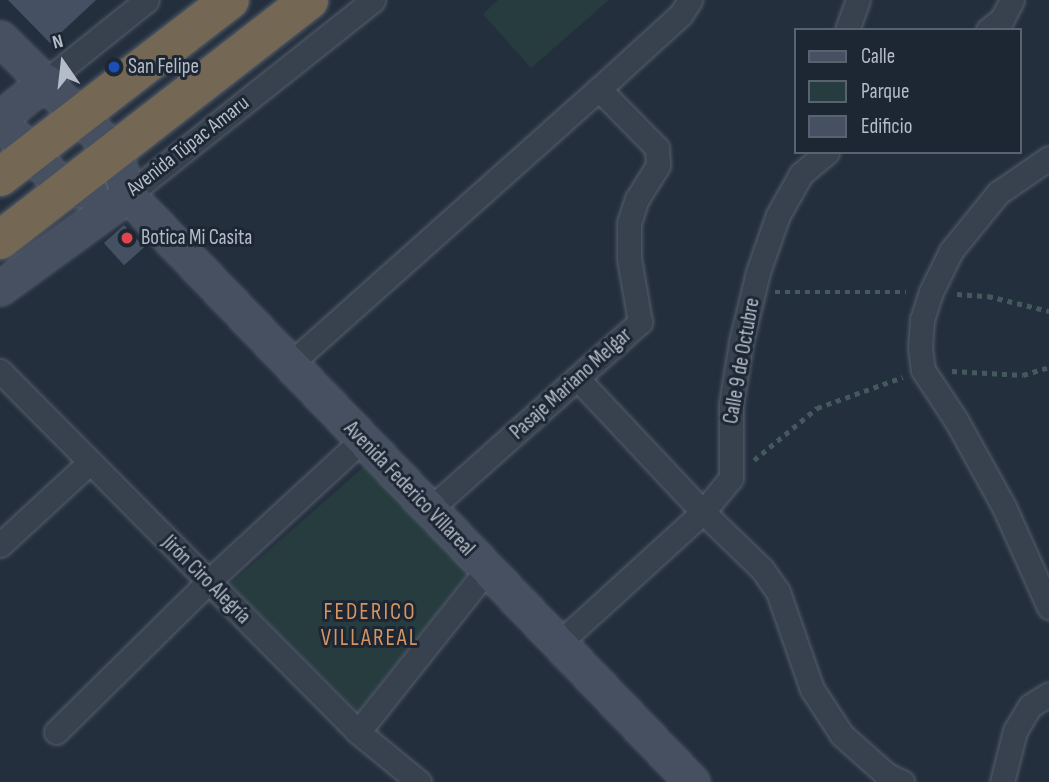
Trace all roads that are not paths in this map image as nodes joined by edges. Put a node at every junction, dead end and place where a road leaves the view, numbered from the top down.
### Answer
1 (147, 0) edge
2 (230, 0) edge
3 (309, 0) edge
4 (373, 0) edge
5 (691, 0) edge
6 (858, 0) edge
7 (1012, 0) edge
8 (849, 28) edge
9 (991, 28) edge
10 (0, 38) edge
11 (46, 81) junction
12 (599, 89) junction
13 (80, 116) junction
14 (0, 119) edge
15 (114, 151) junction
16 (31, 153) junction
17 (823, 154) edge
18 (1049, 158) edge
19 (803, 163) edge
20 (0, 177) edge
21 (65, 189) junction
22 (128, 195) junction
23 (0, 240) edge
24 (0, 288) edge
25 (289, 365) junction
26 (0, 371) edge
27 (577, 378) junction
28 (362, 440) junction
29 (89, 463) junction
30 (429, 510) junction
31 (703, 512) junction
32 (0, 545) edge
33 (488, 570) junction
34 (208, 582) junction
35 (1049, 607) edge
36 (558, 644) junction
37 (1049, 694) edge
38 (56, 732) dead end
39 (358, 732) junction
40 (419, 782) edge
41 (691, 782) edge
42 (902, 782) edge
43 (1002, 782) edge

1 - 11 street
2 - 13 highway
3 - 15 highway, Avenida Túpac Amaru
4 - 22 street, Avenida Túpac Amaru
5 - 12 street
6 - 8 street
7 - 9 street
10 - 11 street
11 - 13 street
11 - 14 street
12 - 25 street
12 - 27 street, Pasaje Mariano Melgar
13 - 15 street
13 - 16 highway
14 - 16 street
15 - 21 highway, Avenida Túpac Amaru
15 - 22 street, Avenida Federico Villareal
16 - 20 highway
16 - 21 street
17 - 19 street, Calle 9 de Octubre
18 - 35 street
19 - 31 street, Calle 9 de Octubre
21 - 22 street
21 - 23 highway, Avenida Túpac Amaru
22 - 24 street, Avenida Túpac Amaru
22 - 25 street, Avenida Federico Villareal
25 - 28 street, Avenida Federico Villareal
26 - 29 street, Jirón Ciro Alegría
27 - 30 street, Pasaje Mariano Melgar
27 - 31 street
28 - 30 street, Avenida Federico Villareal
28 - 34 street
29 - 32 street
29 - 34 street, Jirón Ciro Alegría
30 - 33 street, Avenida Federico Villareal
31 - 36 street
31 - 42 street
33 - 36 street, Avenida Federico Villareal
33 - 39 street
34 - 38 street
34 - 39 street, Jirón Ciro Alegría
36 - 41 street, Avenida Federico Villareal
37 - 43 street
39 - 40 street, Jirón Ciro Alegría

